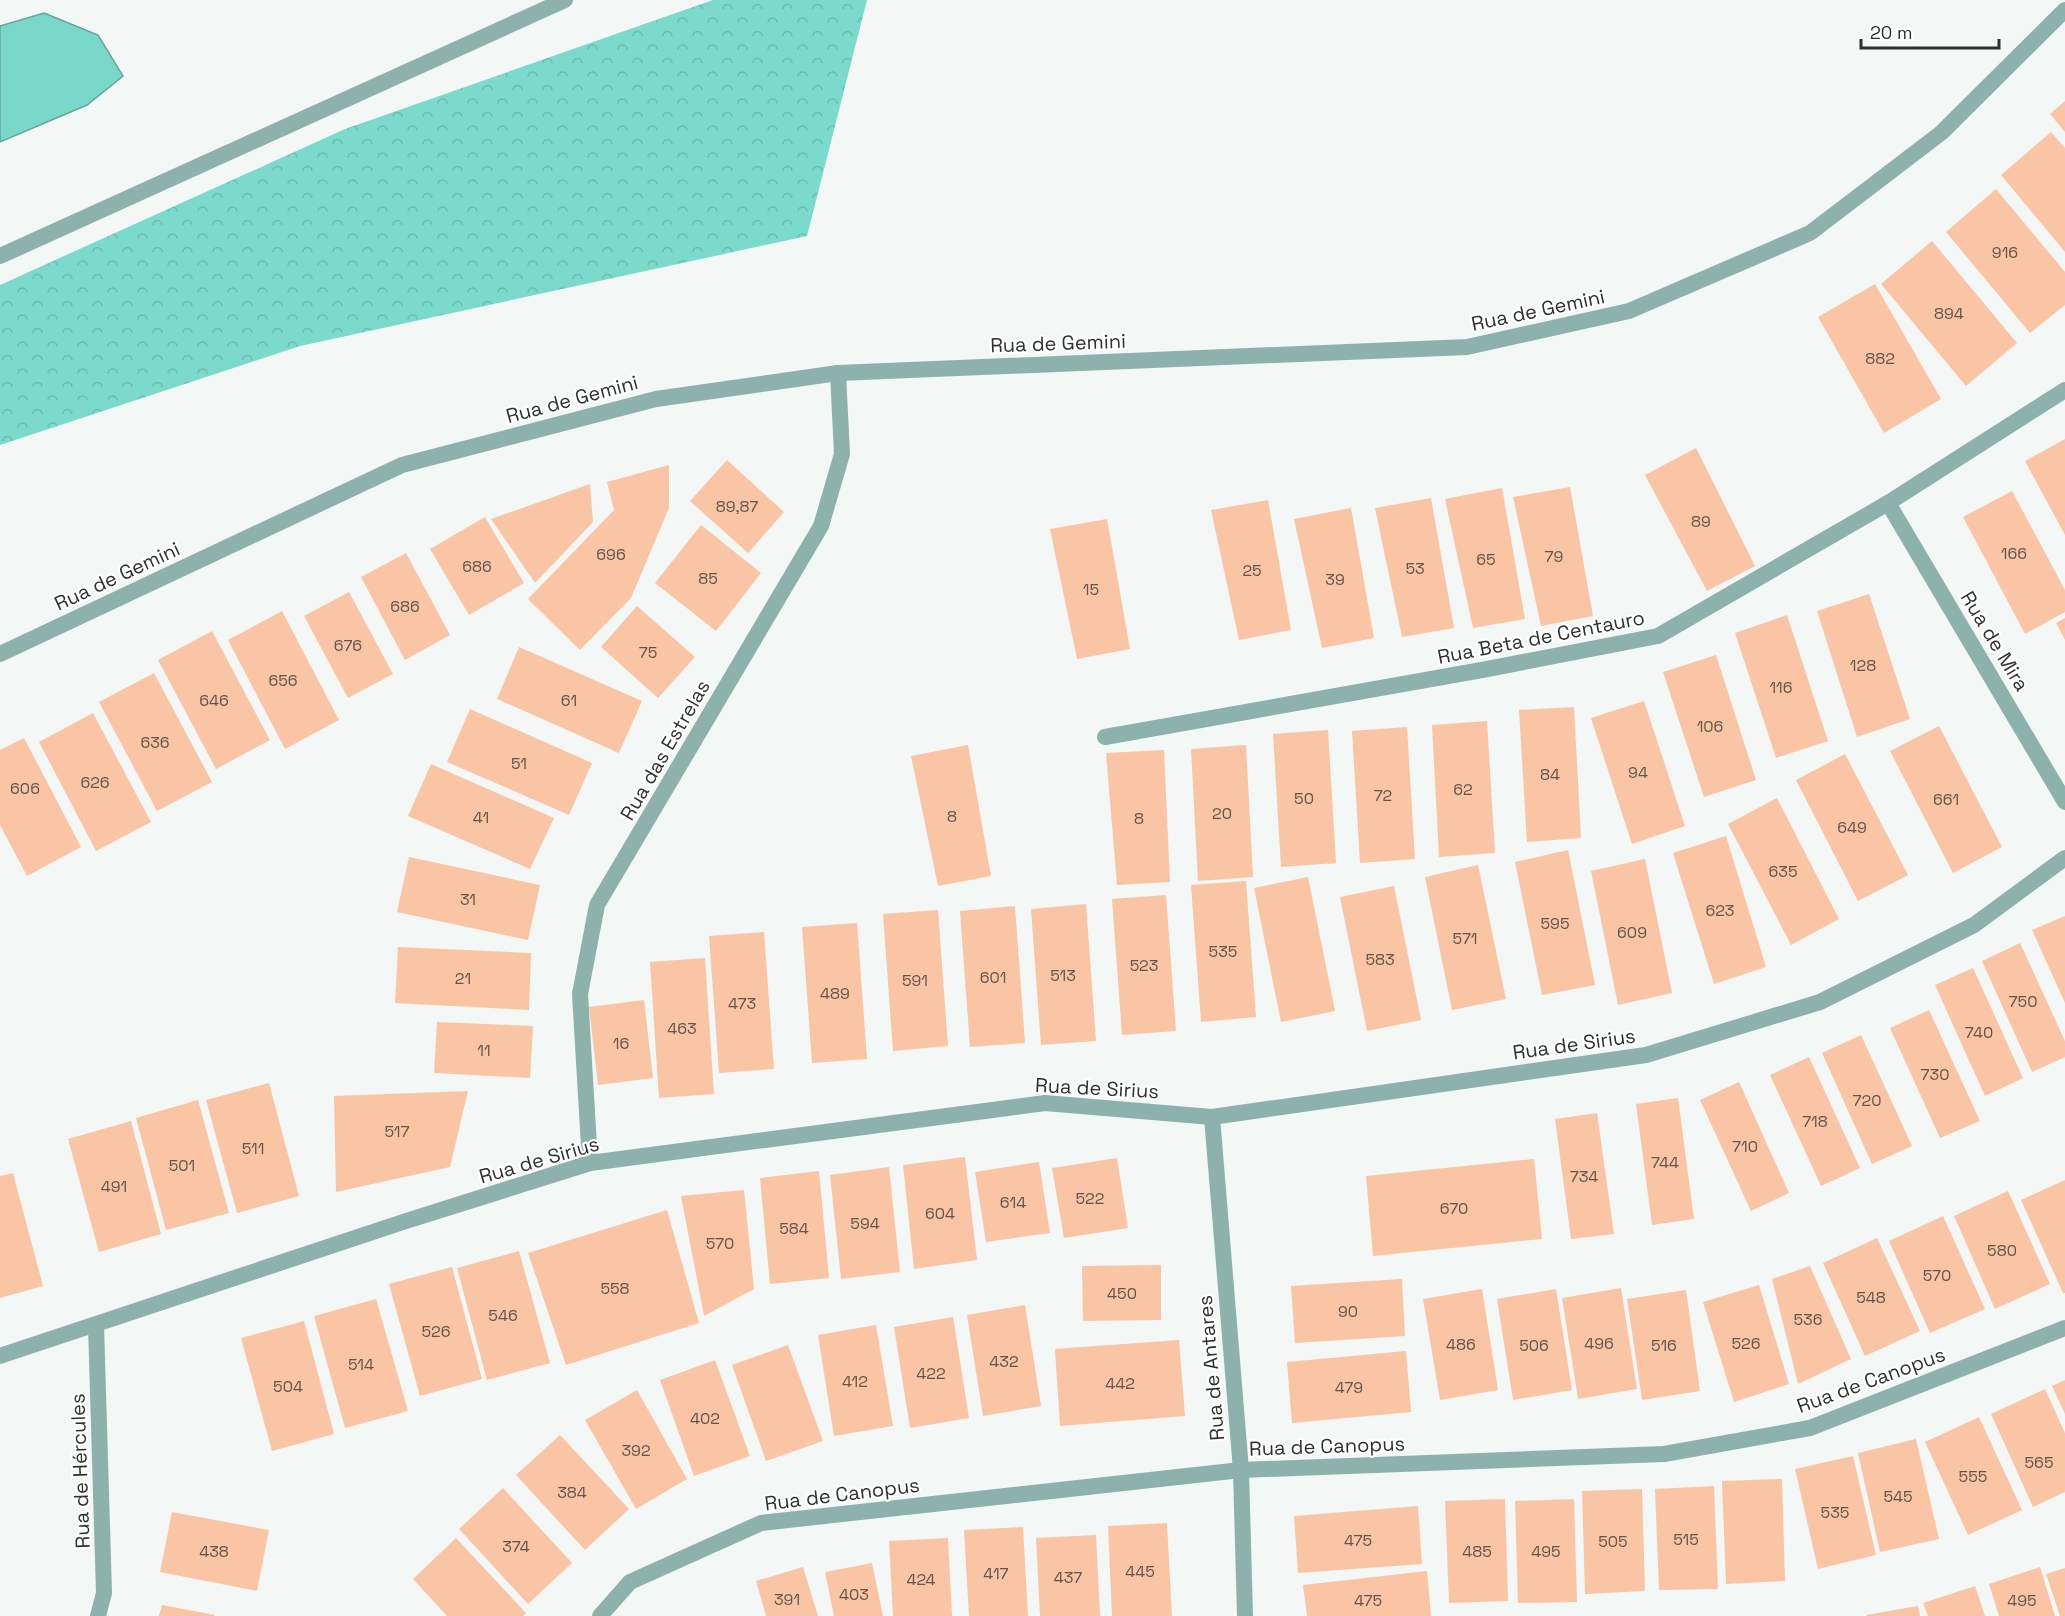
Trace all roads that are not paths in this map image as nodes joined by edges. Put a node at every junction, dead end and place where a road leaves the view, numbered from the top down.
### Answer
1 (565, 0) edge
2 (2065, 10) edge
3 (0, 256) edge
4 (838, 373) junction
5 (2065, 390) edge
6 (1888, 502) junction
7 (0, 654) edge
8 (1105, 737) dead end
9 (2065, 802) edge
10 (2065, 858) edge
11 (1212, 1117) junction
12 (590, 1163) junction
13 (96, 1325) junction
14 (2065, 1328) edge
15 (0, 1356) edge
16 (1241, 1470) junction
17 (98, 1616) edge
18 (600, 1616) edge
19 (1245, 1616) edge

1 - 3 street
2 - 4 street, Rua de Gemini
4 - 7 street, Rua de Gemini
4 - 12 street, Rua das Estrelas
5 - 6 street, Rua Beta de Centauro
6 - 8 street, Rua Beta de Centauro
6 - 9 street, Rua de Mira
10 - 11 street, Rua de Sirius
11 - 12 street, Rua de Sirius
11 - 16 street, Rua de Antares
12 - 13 street, Rua de Sirius
13 - 15 street, Rua de Sirius
13 - 17 street, Rua de Hércules
14 - 16 street, Rua de Canopus
16 - 18 street, Rua de Canopus
16 - 19 street, Rua de Antares

